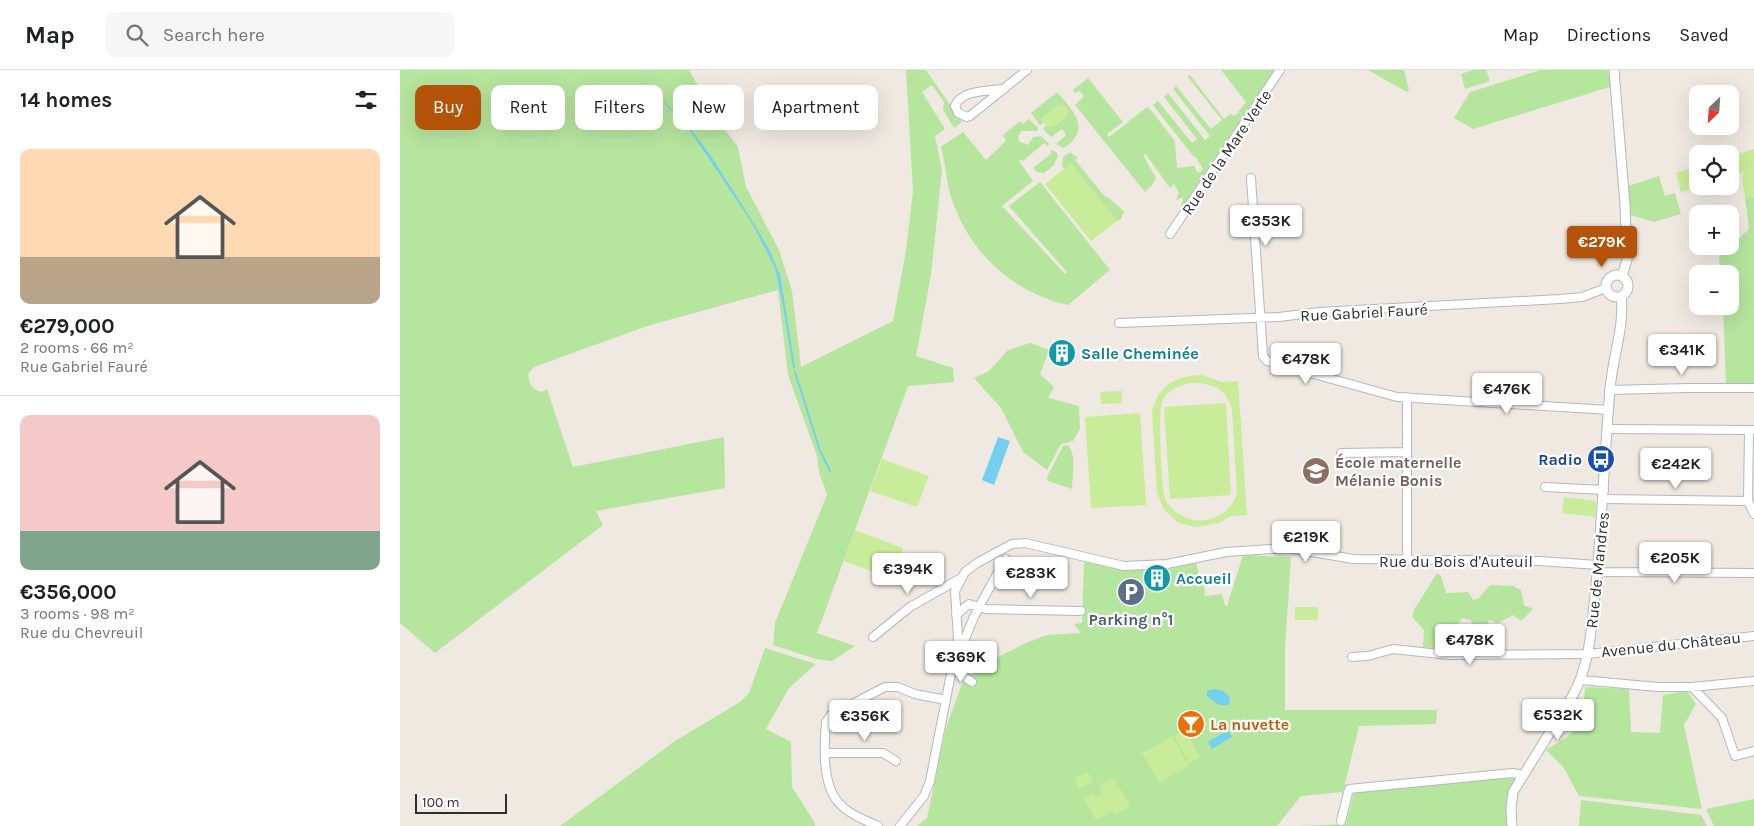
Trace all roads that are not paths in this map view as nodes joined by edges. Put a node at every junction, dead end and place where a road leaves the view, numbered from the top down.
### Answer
1 (1026, 70) edge
2 (1280, 70) edge
3 (1614, 70) edge
4 (1001, 89) junction
5 (1251, 178) dead end
6 (1170, 234) dead end
7 (1622, 276) junction
8 (1606, 288) junction
9 (1621, 296) junction
10 (1260, 318) junction
11 (1120, 323) dead end
12 (1754, 388) edge
13 (1610, 390) junction
14 (1407, 397) junction
15 (1609, 410) junction
16 (1608, 429) junction
17 (1752, 430) edge
18 (1407, 452) junction
19 (1341, 453) dead end
20 (1546, 486) dead end
21 (1604, 495) junction
22 (1748, 501) junction
23 (1754, 514) edge
24 (1006, 558) dead end
25 (1407, 561) junction
26 (1597, 569) junction
27 (1754, 573) edge
28 (961, 578) junction
29 (955, 591) junction
30 (969, 604) junction
31 (978, 608) junction
32 (1081, 611) dead end
33 (956, 615) junction
34 (1754, 636) edge
35 (873, 637) dead end
36 (1588, 654) junction
37 (1352, 657) dead end
38 (1581, 680) junction
39 (1754, 681) edge
40 (972, 682) dead end
41 (1692, 687) junction
42 (946, 700) junction
43 (1754, 751) edge
44 (826, 753) junction
45 (896, 761) dead end
46 (1522, 775) junction
47 (1341, 821) dead end
48 (867, 824) edge
49 (878, 826) edge
50 (900, 826) edge
51 (1512, 826) edge

1 - 4 street
2 - 6 street, Rue de la Mare Verte
3 - 7 street
4 - 4 street
5 - 10 street
7 - 8 street
7 - 9 street
8 - 9 street
8 - 10 street, Rue Gabriel Fauré
9 - 13 street, Rue de Mandres
10 - 11 street, Rue Gabriel Fauré
10 - 14 street
12 - 13 street
13 - 15 street, Rue de Mandres
14 - 15 street
14 - 18 street
15 - 16 street, Rue de Mandres
16 - 17 street
16 - 21 street, Rue de Mandres
17 - 22 street
18 - 19 street
18 - 25 street
20 - 21 street
21 - 22 street
21 - 26 street, Rue de Mandres
22 - 23 street
24 - 31 street
25 - 26 street, Rue du Bois d'Auteuil
25 - 28 street, Rue du Bois d'Auteuil
26 - 27 street, Rue du Bois d'Auteuil
26 - 36 street, Rue de Mandres
28 - 29 street
28 - 35 street
29 - 30 street
29 - 33 street
30 - 31 street
30 - 33 street
31 - 32 street
31 - 40 street
33 - 42 street
34 - 36 street, Avenue du Château
36 - 37 street, Avenue du Château
36 - 38 street, Rue de Mandres
38 - 41 street
38 - 46 street, Rue de Mandres
39 - 41 street
41 - 43 street
42 - 44 street
42 - 50 street
44 - 45 street
44 - 48 street
46 - 47 street
46 - 51 street, Rue de Mandres
48 - 49 street

